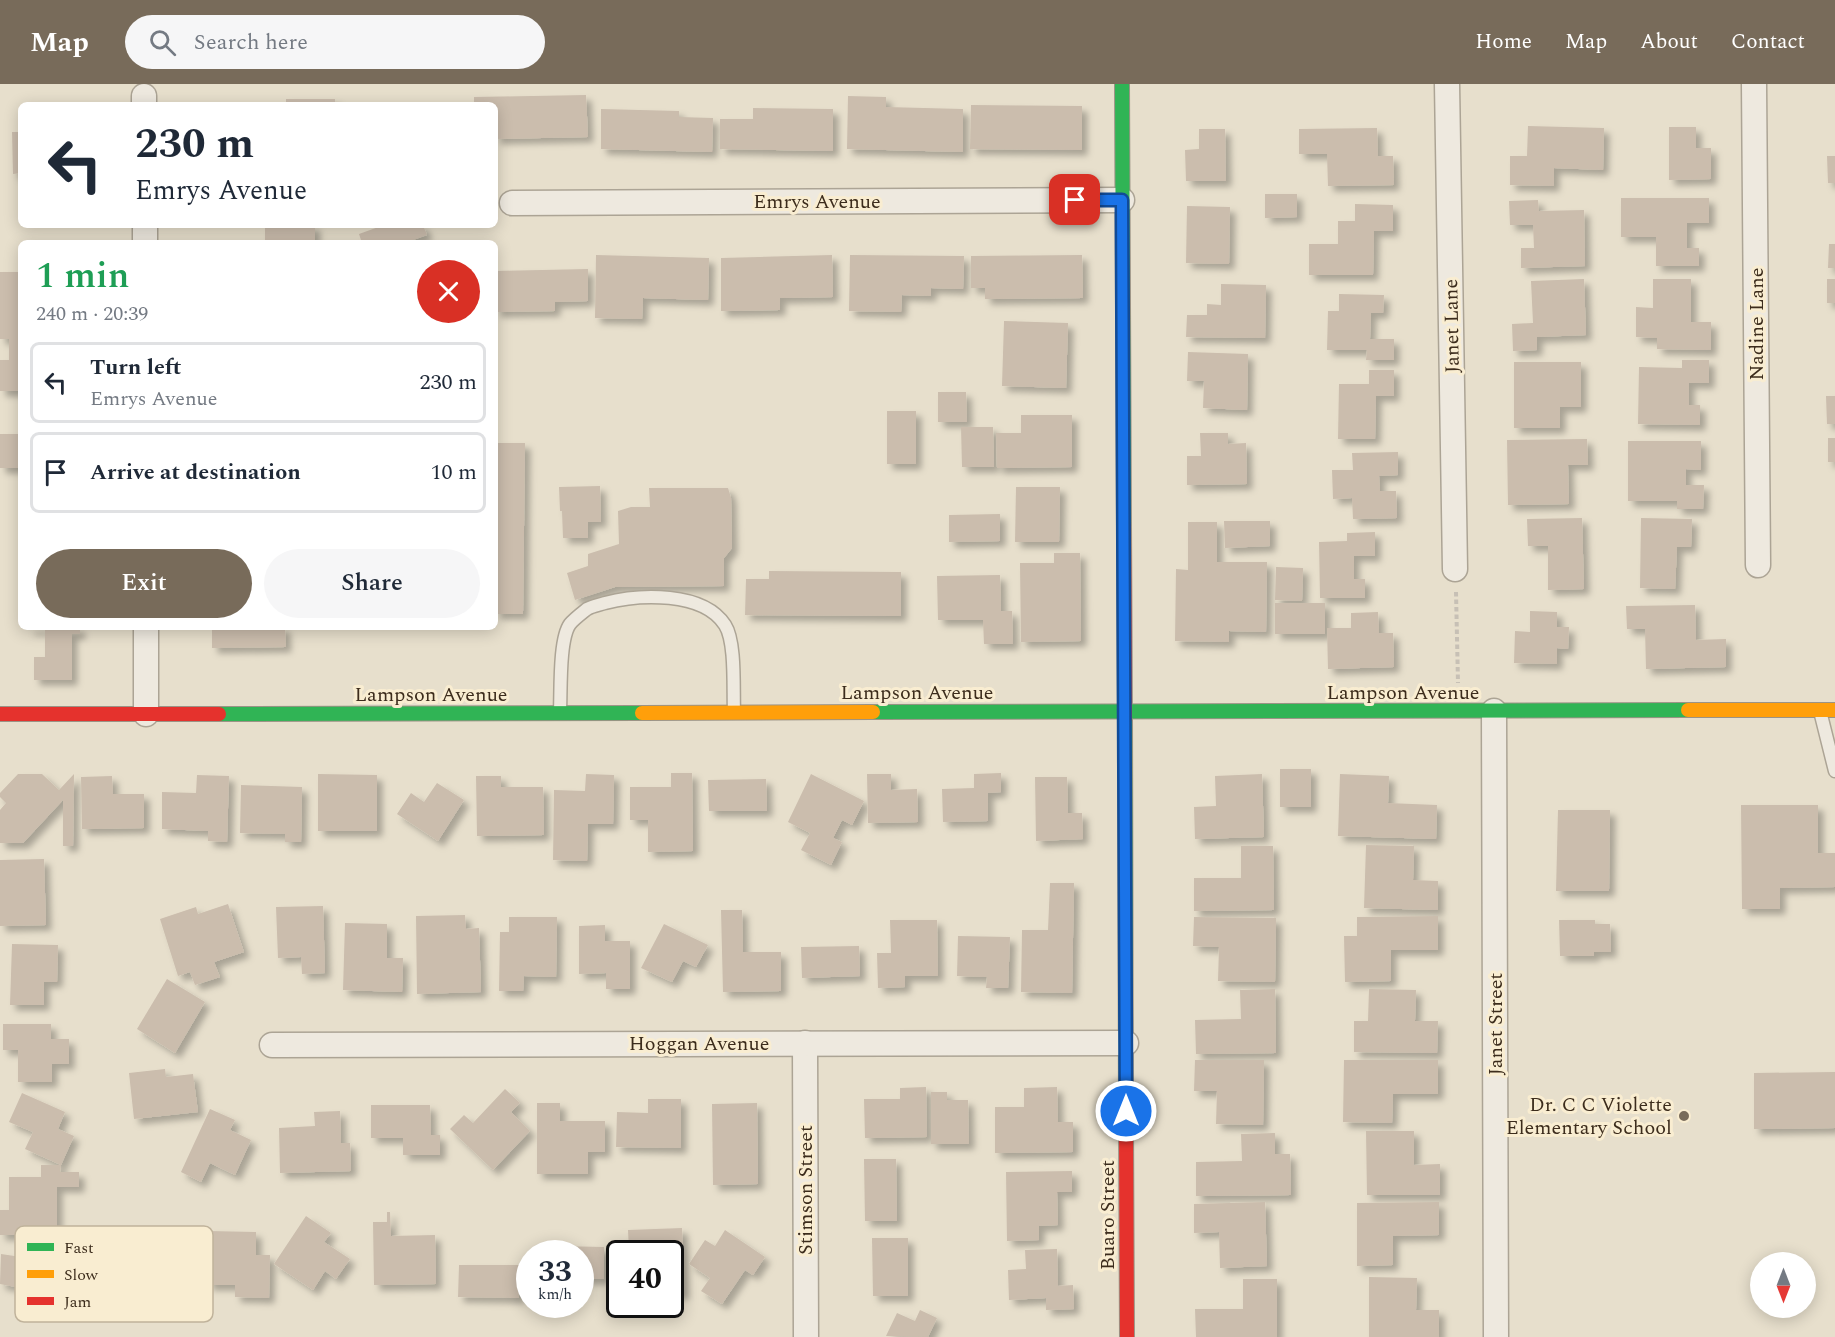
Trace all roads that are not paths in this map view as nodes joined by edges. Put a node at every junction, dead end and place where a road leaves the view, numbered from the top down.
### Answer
1 (1122, 84) edge
2 (1447, 84) edge
3 (1754, 84) edge
4 (1122, 200) junction
5 (512, 202) dead end
6 (1758, 565) dead end
7 (1455, 569) road end
8 (146, 630) edge
9 (1124, 710) junction
10 (1820, 710) junction
11 (1835, 710) edge
12 (1494, 711) junction
13 (734, 712) junction
14 (560, 713) junction
15 (0, 714) edge
16 (147, 714) junction
17 (1835, 771) edge
18 (805, 1043) junction
19 (1126, 1043) junction
20 (272, 1045) dead end
21 (806, 1337) edge
22 (1127, 1337) edge
23 (1496, 1337) edge

1 - 4 street, Buaro Street
2 - 7 street, Janet Lane
3 - 6 street, Nadine Lane
4 - 5 street, Emrys Avenue
4 - 9 street, Buaro Street
8 - 16 street
9 - 12 street, Lampson Avenue
9 - 13 street, Lampson Avenue
9 - 19 street, Buaro Street
10 - 11 street, Lampson Avenue
10 - 12 street, Lampson Avenue
10 - 17 lane
12 - 23 street, Janet Street
13 - 14 street, Lampson Avenue
13 - 14 lane
14 - 16 street, Lampson Avenue
15 - 16 street, Lampson Avenue
18 - 19 street, Hoggan Avenue
18 - 20 street, Hoggan Avenue
18 - 21 street, Stimson Street
19 - 22 street, Buaro Street

